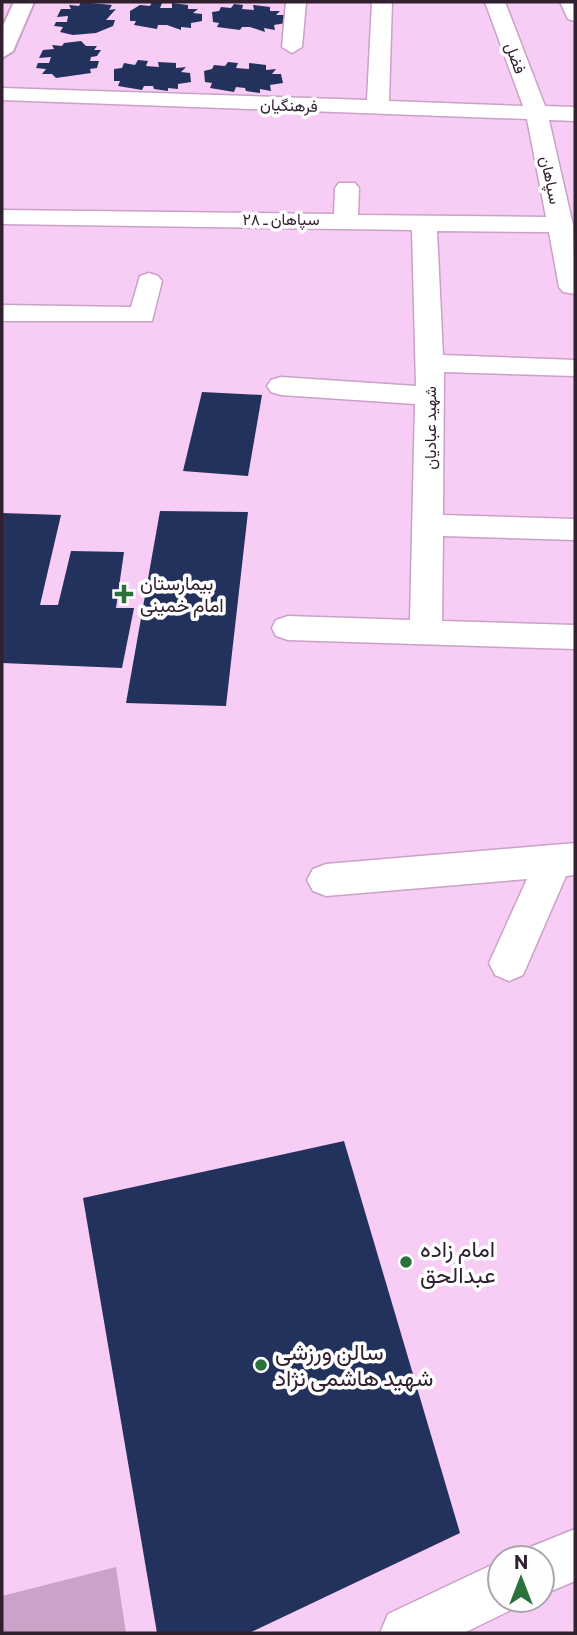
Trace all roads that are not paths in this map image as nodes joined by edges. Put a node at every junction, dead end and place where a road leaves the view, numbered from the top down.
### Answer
1 (24, 2) edge
2 (296, 2) edge
3 (382, 2) edge
4 (495, 2) edge
5 (570, 2) edge
6 (575, 15) edge
7 (8, 23) edge
8 (292, 47) dead end
9 (2, 51) edge
10 (2, 94) edge
11 (378, 107) junction
12 (537, 114) junction
13 (575, 114) edge
14 (347, 188) dead end
15 (2, 217) edge
16 (346, 220) junction
17 (424, 224) junction
18 (561, 225) junction
19 (149, 281) dead end
20 (572, 287) dead end
21 (2, 313) edge
22 (430, 363) junction
23 (575, 368) edge
24 (281, 386) dead end
25 (430, 396) junction
26 (429, 526) junction
27 (575, 530) edge
28 (288, 628) dead end
29 (426, 632) junction
30 (575, 637) edge
31 (564, 859) edge
32 (326, 880) dead end
33 (509, 963) dead end
34 (575, 1555) edge
35 (556, 1563) edge
36 (486, 1595) edge
37 (428, 1627) edge

1 - 7 main road
2 - 8 street
3 - 11 street
4 - 12 street, فضل
5 - 6 street
7 - 9 main road
10 - 11 street, فرهنگیان
11 - 12 street, فرهنگیان
12 - 13 street, فرهنگیان
12 - 18 street, سپاهان
14 - 16 street
15 - 16 street, سپاهان ـ ۲۸
16 - 17 street, سپاهان ـ ۲۸
17 - 18 street, سپاهان ـ ۲۸
17 - 22 street, شهید عبادیان
18 - 20 street, سپاهان
19 - 21 street
22 - 23 street
22 - 25 street, شهید عبادیان
24 - 25 street
25 - 26 street, شهید عبادیان
26 - 27 street
26 - 29 street, شهید عبادیان
28 - 29 street
29 - 30 street
31 - 32 street
31 - 33 street
34 - 35 street
36 - 37 street

